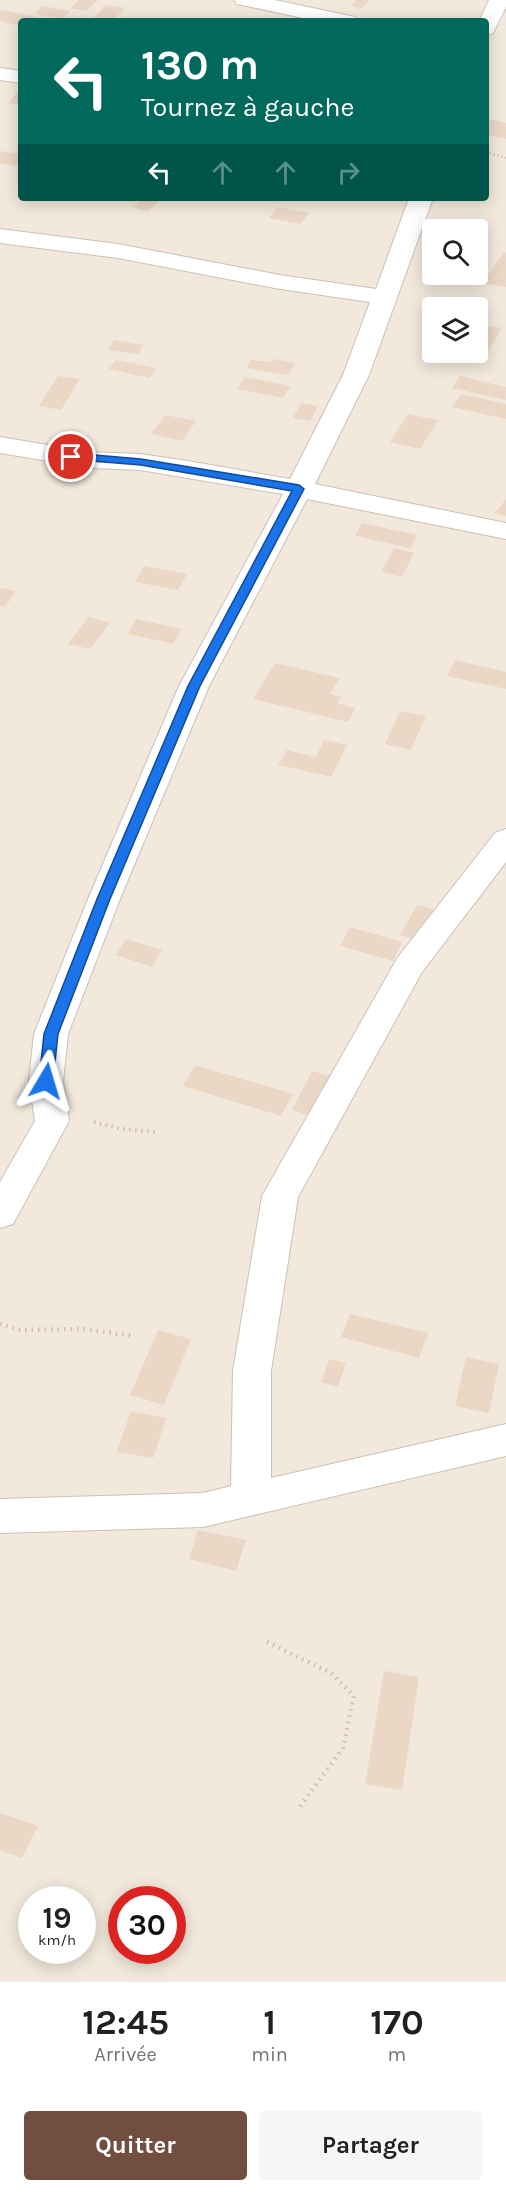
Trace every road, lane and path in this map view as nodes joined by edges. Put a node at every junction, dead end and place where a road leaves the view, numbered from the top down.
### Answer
1 (244, 0) edge
2 (499, 0) edge
3 (333, 18) edge
4 (489, 23) edge
5 (0, 74) edge
6 (18, 77) edge
7 (489, 153) edge
8 (506, 158) edge
9 (420, 201) edge
10 (0, 236) edge
11 (384, 297) junction
12 (0, 445) edge
13 (299, 489) junction
14 (506, 531) edge
15 (506, 840) edge
16 (52, 1120) junction
17 (156, 1132) dead end
18 (0, 1214) edge
19 (0, 1324) edge
20 (134, 1336) dead end
21 (506, 1440) edge
22 (251, 1499) junction
23 (0, 1516) edge
24 (267, 1642) dead end
25 (299, 1808) dead end

1 - 3 street
2 - 4 street
5 - 6 street
7 - 8 path
9 - 11 street
10 - 11 street
11 - 13 street
12 - 13 street
13 - 14 street
13 - 16 street
15 - 22 street
16 - 17 path
16 - 18 street
19 - 20 path
21 - 22 street
22 - 23 street
24 - 25 path

